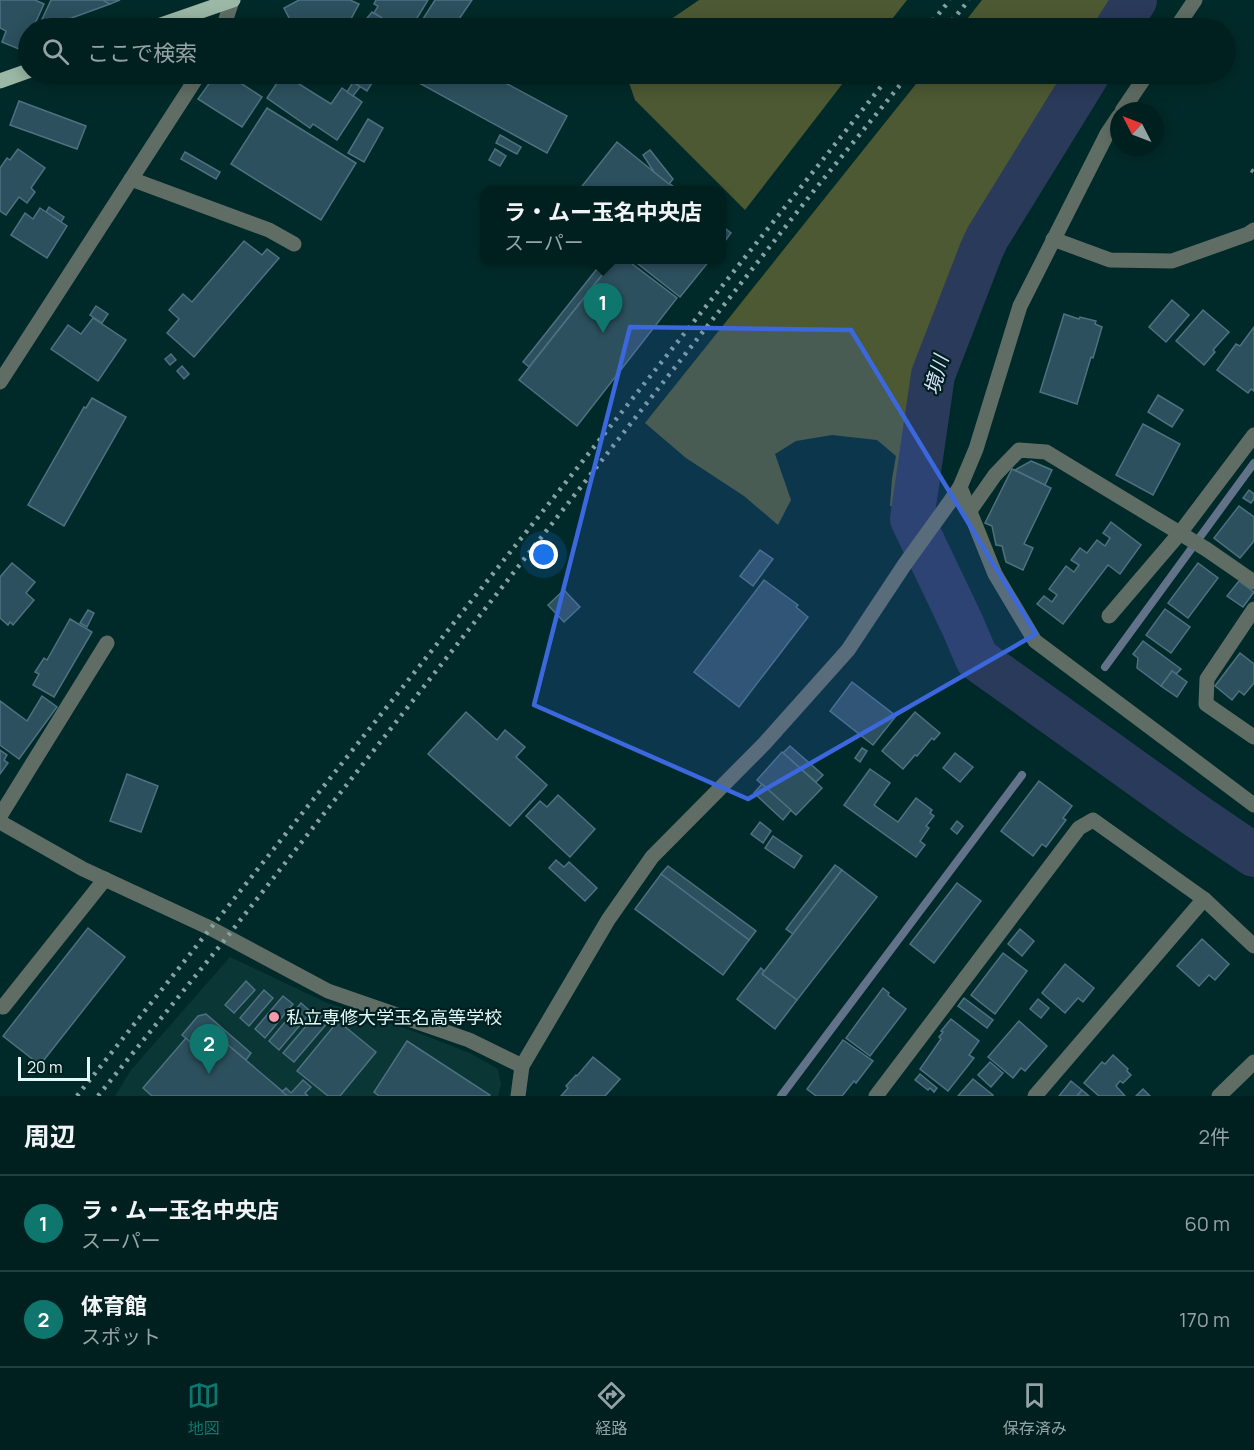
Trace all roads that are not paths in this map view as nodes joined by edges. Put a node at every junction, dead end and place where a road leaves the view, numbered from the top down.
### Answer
1 (232, 0) edge
2 (1195, 0) edge
3 (181, 18) edge
4 (226, 18) edge
5 (1183, 18) edge
6 (18, 75) edge
7 (0, 81) edge
8 (193, 84) edge
9 (1140, 84) edge
10 (1128, 102) edge
11 (1110, 130) edge
12 (131, 179) junction
13 (1254, 230) edge
14 (1053, 239) junction
15 (294, 244) dead end
16 (0, 382) edge
17 (1254, 435) edge
18 (960, 487) junction
19 (969, 512) junction
20 (1184, 536) junction
21 (1254, 582) edge
22 (1254, 609) edge
23 (1109, 616) dead end
24 (107, 643) dead end
25 (1254, 737) edge
26 (1254, 805) edge
27 (0, 816) edge
28 (0, 822) edge
29 (105, 879) junction
30 (1204, 899) junction
31 (1254, 946) edge
32 (3, 1007) dead end
33 (1254, 1062) edge
34 (522, 1066) junction
35 (518, 1096) edge
36 (876, 1096) edge
37 (1035, 1096) edge
38 (1219, 1096) edge

1 - 3 main road
1 - 4 street
2 - 5 street
6 - 7 main road
8 - 12 street
9 - 10 street
11 - 14 street
12 - 15 street
12 - 16 street
13 - 14 street
14 - 18 street
17 - 20 street
18 - 19 street
18 - 34 street
19 - 20 street
19 - 26 street
20 - 21 street
20 - 23 street
22 - 25 street
24 - 27 street
28 - 29 street
29 - 32 street
29 - 34 street
30 - 31 street
30 - 36 street
30 - 37 street
33 - 38 street
34 - 35 street

